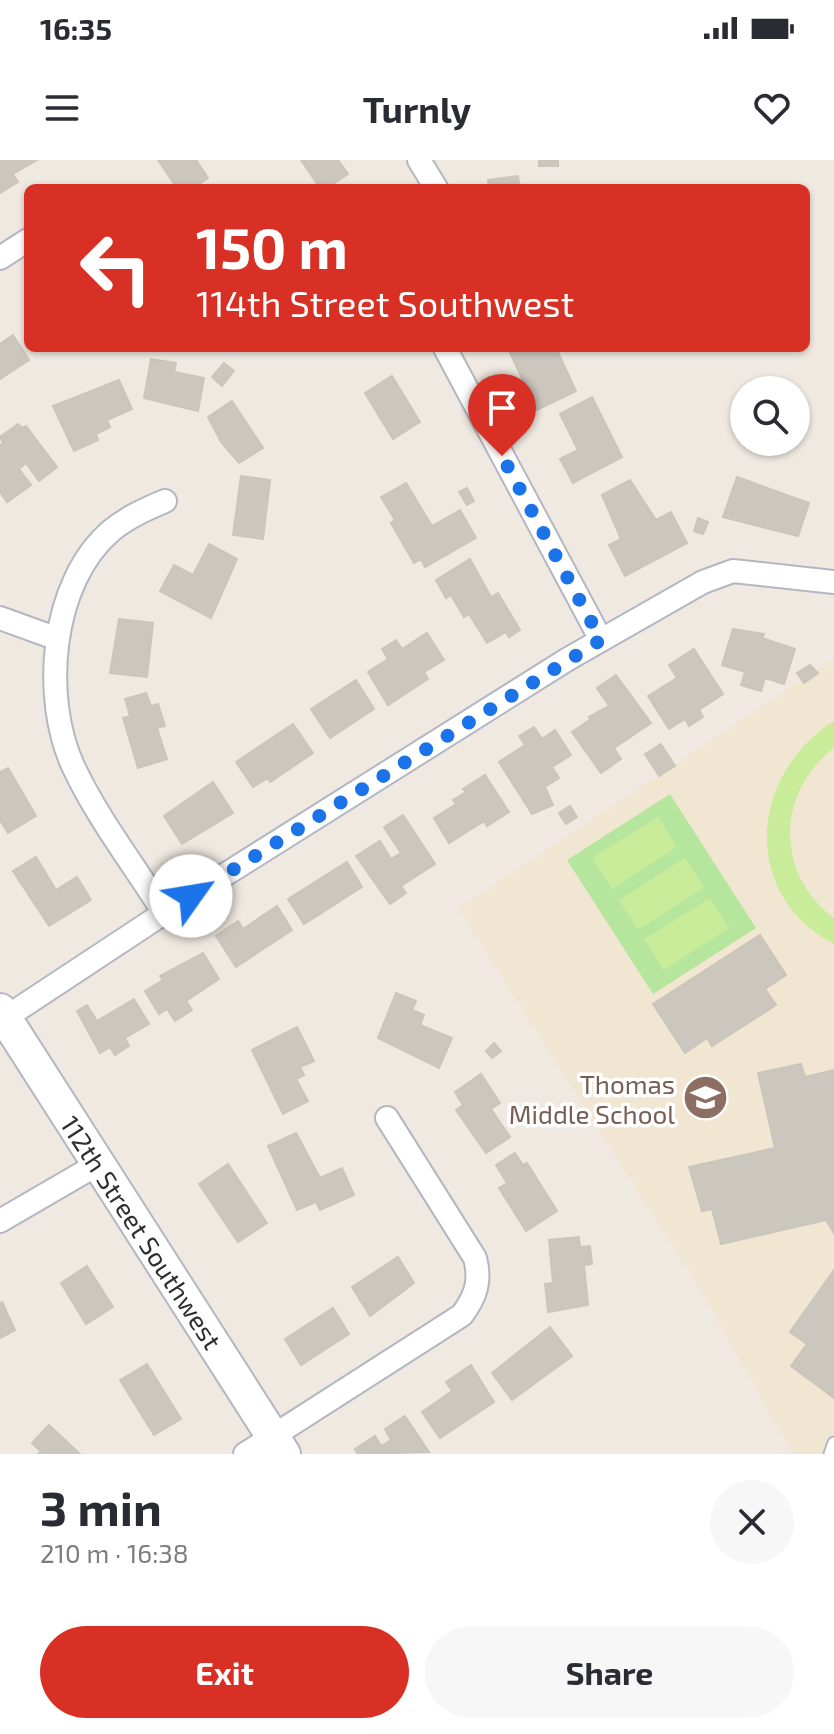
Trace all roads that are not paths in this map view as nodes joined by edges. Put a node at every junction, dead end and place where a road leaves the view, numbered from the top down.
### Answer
1 (419, 160) edge
2 (434, 184) edge
3 (24, 243) edge
4 (0, 258) edge
5 (447, 352) edge
6 (165, 501) dead end
7 (834, 582) edge
8 (0, 618) edge
9 (58, 639) junction
10 (601, 640) junction
11 (164, 913) junction
12 (2, 1014) edge
13 (387, 1118) dead end
14 (98, 1164) junction
15 (0, 1221) edge
16 (834, 1443) edge
17 (278, 1446) edge
18 (245, 1454) edge
19 (830, 1454) edge

1 - 2 street
3 - 4 street
5 - 10 street
6 - 9 street
7 - 10 street
8 - 9 street
9 - 11 street
10 - 11 street
11 - 12 street
12 - 14 street, 112th Street Southwest
13 - 17 street
14 - 15 street
14 - 17 street, 112th Street Southwest
16 - 19 lane
17 - 18 street

